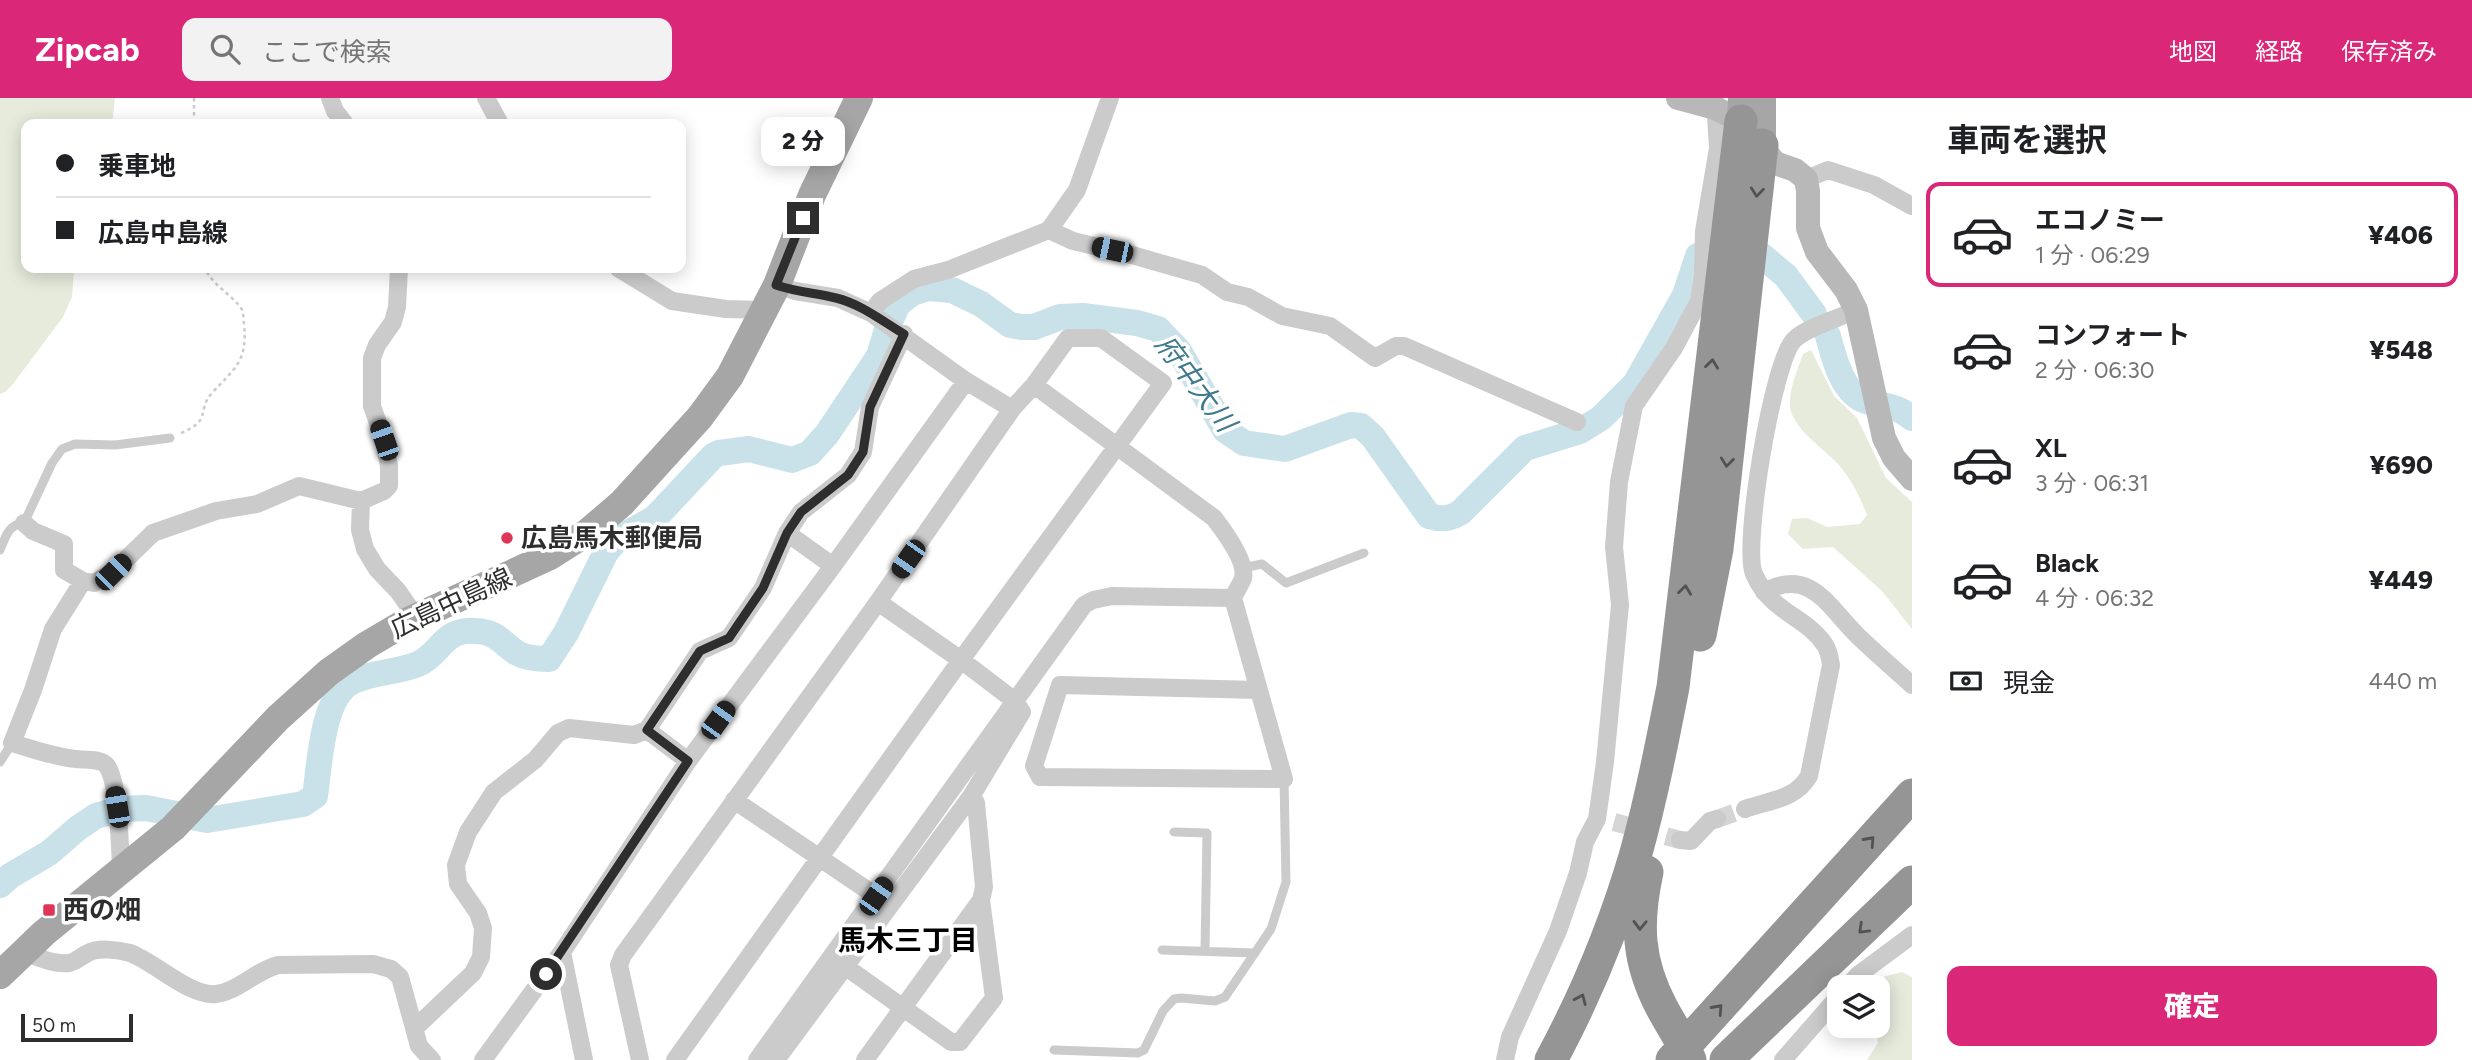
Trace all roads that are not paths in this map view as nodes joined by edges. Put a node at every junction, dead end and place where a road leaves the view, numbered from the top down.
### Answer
1 (330, 98) edge
2 (486, 98) edge
3 (859, 98) edge
4 (1110, 98) edge
5 (1678, 98) edge
6 (1740, 111) edge
7 (342, 119) edge
8 (497, 119) edge
9 (1805, 179) junction
10 (1910, 200) edge
11 (1049, 230) junction
12 (1728, 240) junction
13 (399, 273) edge
14 (626, 273) edge
15 (1725, 273) junction
16 (776, 285) junction
17 (763, 310) junction
18 (1856, 310) junction
19 (876, 316) junction
20 (900, 332) junction
21 (966, 381) junction
22 (1034, 385) junction
23 (1012, 409) junction
24 (1577, 422) dead end
25 (170, 438) road end
26 (1116, 446) junction
27 (1912, 479) edge
28 (361, 500) junction
29 (24, 523) junction
30 (787, 533) junction
31 (0, 550) edge
32 (1364, 553) dead end
33 (833, 566) junction
34 (1243, 568) junction
35 (83, 581) junction
36 (1764, 592) junction
37 (1233, 598) junction
38 (878, 602) junction
39 (416, 617) junction
40 (961, 660) junction
41 (1912, 685) edge
42 (1258, 690) junction
43 (1015, 701) junction
44 (647, 730) junction
45 (12, 743) junction
46 (688, 761) junction
47 (0, 762) edge
48 (1284, 779) junction
49 (972, 795) junction
50 (1912, 795) edge
51 (734, 800) junction
52 (1745, 809) tunnel mouth
53 (1717, 819) tunnel mouth
54 (1174, 832) dead end
55 (1680, 840) dead end
56 (821, 859) junction
57 (121, 870) junction
58 (1912, 882) edge
59 (876, 896) junction
60 (981, 900) junction
61 (1912, 934) edge
62 (1162, 950) dead end
63 (1205, 951) junction
64 (23, 952) junction
65 (562, 952) junction
66 (1255, 953) junction
67 (846, 967) junction
68 (0, 975) edge
69 (1858, 975) edge
70 (904, 1009) junction
71 (1827, 1010) edge
72 (415, 1028) junction
73 (1054, 1050) dead end
74 (432, 1060) edge
75 (483, 1060) edge
76 (584, 1060) edge
77 (640, 1060) edge
78 (675, 1060) edge
79 (757, 1060) edge
80 (776, 1060) edge
81 (865, 1060) edge
82 (1505, 1060) edge
83 (1551, 1060) edge
84 (1672, 1060) edge
85 (1690, 1060) edge
86 (1726, 1060) edge
87 (1783, 1060) edge

1 - 7 street
2 - 8 street
3 - 16 main road, 広島中島線
4 - 11 street
5 - 6 street
6 - 9 street
6 - 12 highway
6 - 12 street
9 - 10 street
9 - 18 street
11 - 19 street
11 - 24 street
12 - 15 highway
13 - 28 street
14 - 17 street
15 - 82 street
83 -> 15 highway
15 -> 85 highway
16 - 17 main road, 広島中島線
16 - 19 street
17 - 39 main road, 広島中島線
18 - 27 street
18 - 36 street
19 - 20 street
20 - 21 street
20 - 30 street
21 - 23 street
21 - 33 street
22 - 23 street
22 - 26 street
22 - 26 street
23 - 38 street
25 - 29 lane
26 - 34 street
26 - 40 street
28 - 35 street
28 - 39 street
29 - 31 lane
29 - 35 street
30 - 33 street
30 - 44 street
32 - 34 lane
33 - 46 street
34 - 37 street
35 - 45 street
36 - 41 street
36 - 52 street
37 - 42 street
37 - 43 street
38 - 40 street
38 - 51 street
39 - 57 main road, 広島中島線
40 - 43 street
40 - 56 street
42 - 48 street
42 - 48 street
43 - 49 street
43 - 59 street
44 - 46 street
44 - 72 street
45 - 47 lane
45 - 57 street
46 - 65 street
48 - 66 lane
49 - 60 street
49 - 67 street
84 -> 50 highway
51 - 56 street
51 - 77 street
53 - 55 street
54 - 63 lane
56 - 59 street
56 - 78 street
57 - 64 main road, 広島中島線
58 -> 86 highway
59 - 79 street
60 - 70 street
60 - 70 street
61 - 69 street
62 - 63 lane
63 - 66 lane
64 - 68 main road, 広島中島線
64 - 72 street
65 - 75 street
65 - 76 street
66 - 73 lane
67 - 70 street
67 - 80 street
70 - 81 street
71 - 87 street
72 - 74 street

